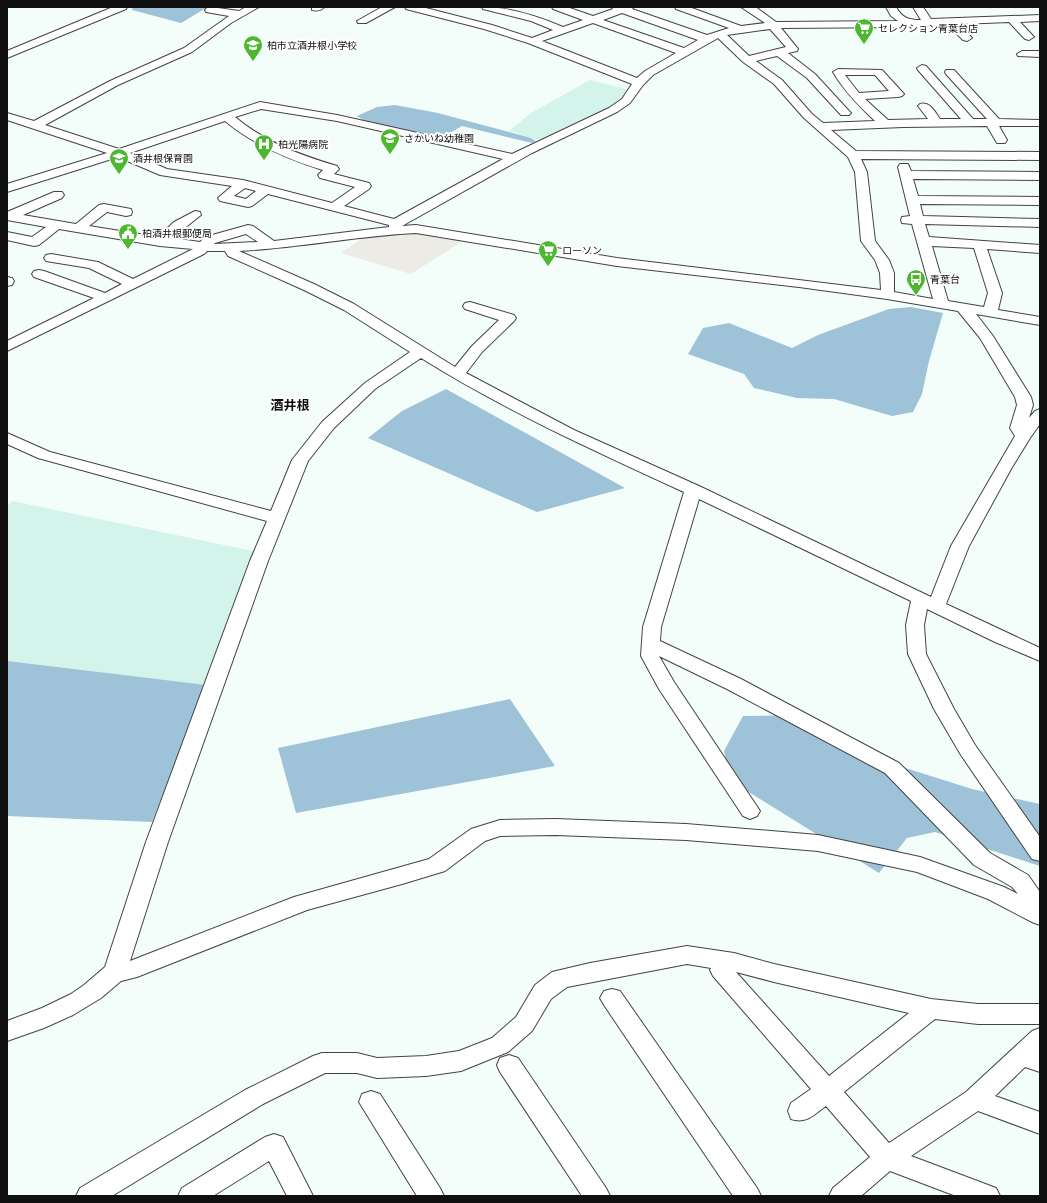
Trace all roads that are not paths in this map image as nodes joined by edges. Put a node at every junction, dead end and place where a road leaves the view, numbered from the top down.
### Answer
1 (122, 7) edge
2 (214, 7) edge
3 (254, 7) edge
4 (390, 7) edge
5 (410, 7) edge
6 (487, 7) edge
7 (527, 7) edge
8 (557, 7) edge
9 (680, 7) edge
10 (746, 7) edge
11 (890, 7) edge
12 (918, 7) edge
13 (622, 8) edge
14 (239, 14) junction
15 (514, 14) junction
16 (1040, 18) edge
17 (592, 19) junction
18 (1013, 20) junction
19 (362, 21) dead end
20 (950, 22) junction
21 (928, 23) junction
22 (909, 24) junction
23 (774, 25) junction
24 (488, 27) junction
25 (740, 29) junction
26 (562, 30) junction
27 (719, 34) junction
28 (1029, 37) dead end
29 (967, 38) dead end
30 (707, 39) junction
31 (532, 41) junction
32 (684, 52) junction
33 (779, 52) junction
34 (1022, 54) dead end
35 (1040, 54) edge
36 (7, 55) edge
37 (747, 60) junction
38 (922, 68) dead end
39 (950, 72) dead end
40 (638, 83) junction
41 (858, 96) junction
42 (924, 106) dead end
43 (871, 111) junction
44 (845, 113) junction
45 (7, 116) edge
46 (808, 116) junction
47 (227, 117) junction
48 (969, 121) junction
49 (884, 122) junction
50 (937, 122) junction
51 (993, 122) junction
52 (1040, 123) edge
53 (35, 125) junction
54 (821, 128) junction
55 (1002, 140) dead end
56 (119, 153) junction
57 (853, 155) junction
58 (1040, 156) edge
59 (514, 158) junction
60 (966, 176) junction
61 (1040, 176) edge
62 (243, 184) junction
63 (7, 188) edge
64 (266, 190) junction
65 (58, 195) dead end
66 (913, 200) junction
67 (977, 200) junction
68 (1040, 201) edge
69 (334, 207) junction
70 (126, 212) dead end
71 (195, 215) dead end
72 (9, 217) edge
73 (912, 221) junction
74 (987, 222) junction
75 (1040, 223) edge
76 (56, 226) junction
77 (395, 226) junction
78 (78, 229) junction
79 (7, 236) edge
80 (924, 241) junction
81 (160, 242) junction
82 (979, 244) junction
83 (272, 245) junction
84 (997, 245) junction
85 (203, 247) junction
86 (230, 248) junction
87 (1040, 249) edge
88 (51, 258) dead end
89 (39, 274) dead end
90 (134, 284) junction
91 (887, 295) junction
92 (106, 298) junction
93 (942, 304) junction
94 (470, 306) dead end
95 (963, 308) junction
96 (990, 312) junction
97 (1040, 321) edge
98 (7, 347) edge
99 (421, 351) junction
100 (457, 374) junction
101 (1040, 414) edge
102 (1023, 436) junction
103 (7, 438) edge
104 (693, 490) junction
105 (276, 518) junction
106 (928, 603) junction
107 (651, 644) junction
108 (1040, 655) edge
109 (750, 811) dead end
110 (1040, 853) edge
111 (1040, 908) edge
112 (1040, 916) edge
113 (721, 970) dead end
114 (115, 972) junction
115 (612, 998) dead end
116 (931, 1009) junction
117 (1040, 1014) edge
118 (7, 1031) edge
119 (1040, 1038) edge
120 (1031, 1059) edge
121 (509, 1065) dead end
122 (828, 1092) junction
123 (975, 1098) junction
124 (371, 1102) dead end
125 (800, 1111) dead end
126 (1040, 1123) edge
127 (887, 1158) junction
128 (89, 1196) edge
129 (191, 1196) edge
130 (300, 1196) edge
131 (431, 1196) edge
132 (597, 1196) edge
133 (748, 1196) edge
134 (842, 1196) edge
135 (987, 1196) edge

1 - 36 street
2 - 14 street
3 - 14 street
4 - 19 street
5 - 24 street
6 - 15 street
7 - 15 street
8 - 17 street
9 - 25 street
10 - 23 street
11 - 22 street
12 - 21 street
13 - 17 street
13 - 30 street
14 - 53 street
15 - 24 street
15 - 26 street
16 - 18 street
17 - 26 street
17 - 32 street
18 - 20 street
18 - 28 street
20 - 21 street
20 - 29 street
21 - 22 street
22 - 23 street
23 - 25 street
23 - 33 street
24 - 31 street
25 - 27 street
26 - 31 street
27 - 30 street
27 - 37 street
30 - 32 street
31 - 40 street
32 - 40 street
33 - 37 street
33 - 44 street
34 - 35 street
37 - 46 street
38 - 48 street
39 - 51 street
40 - 59 street
41 - 41 street
41 - 43 street
42 - 50 street
43 - 44 street
43 - 49 street
44 - 46 street
45 - 53 street
46 - 54 street
47 - 56 street
47 - 59 street
47 - 69 street
48 - 50 street
48 - 51 street
49 - 50 street
49 - 54 street
51 - 52 street
51 - 55 street
53 - 56 street
54 - 57 street
56 - 62 street
56 - 63 street
57 - 58 street
57 - 91 street
59 - 77 street
60 - 61 street
60 - 66 street
60 - 67 street
62 - 64 street
62 - 64 street
64 - 69 street
65 - 72 street
66 - 67 street
66 - 73 street
67 - 68 street
67 - 74 street
69 - 77 street
70 - 78 street
71 - 81 street
72 - 76 street
73 - 74 street
73 - 80 street
74 - 75 street
74 - 84 street
76 - 78 street
76 - 79 street
77 - 83 street
77 - 91 street
78 - 81 street
80 - 82 street
80 - 93 street
81 - 85 street
82 - 84 street
82 - 96 street
83 - 85 street
83 - 86 street
84 - 87 street
85 - 86 street
85 - 90 street
86 - 99 street
88 - 90 street
89 - 92 street
90 - 92 street
91 - 93 street
92 - 98 street
93 - 95 street
94 - 100 street
95 - 96 street
95 - 102 street
96 - 97 street
99 - 100 street
99 - 105 street
100 - 104 street
101 - 102 street
102 - 106 street
103 - 105 street
104 - 106 street
104 - 107 street
105 - 114 street
106 - 108 street
106 - 110 street
107 - 109 street
107 - 111 street
112 - 114 street
113 - 122 street
114 - 118 street
115 - 133 street
116 - 117 street
116 - 122 street
116 - 128 street
119 - 120 street
120 - 123 street
121 - 132 street
122 - 125 street
122 - 127 street
123 - 126 street
123 - 127 street
124 - 131 street
127 - 134 street
127 - 135 street
129 - 130 street

